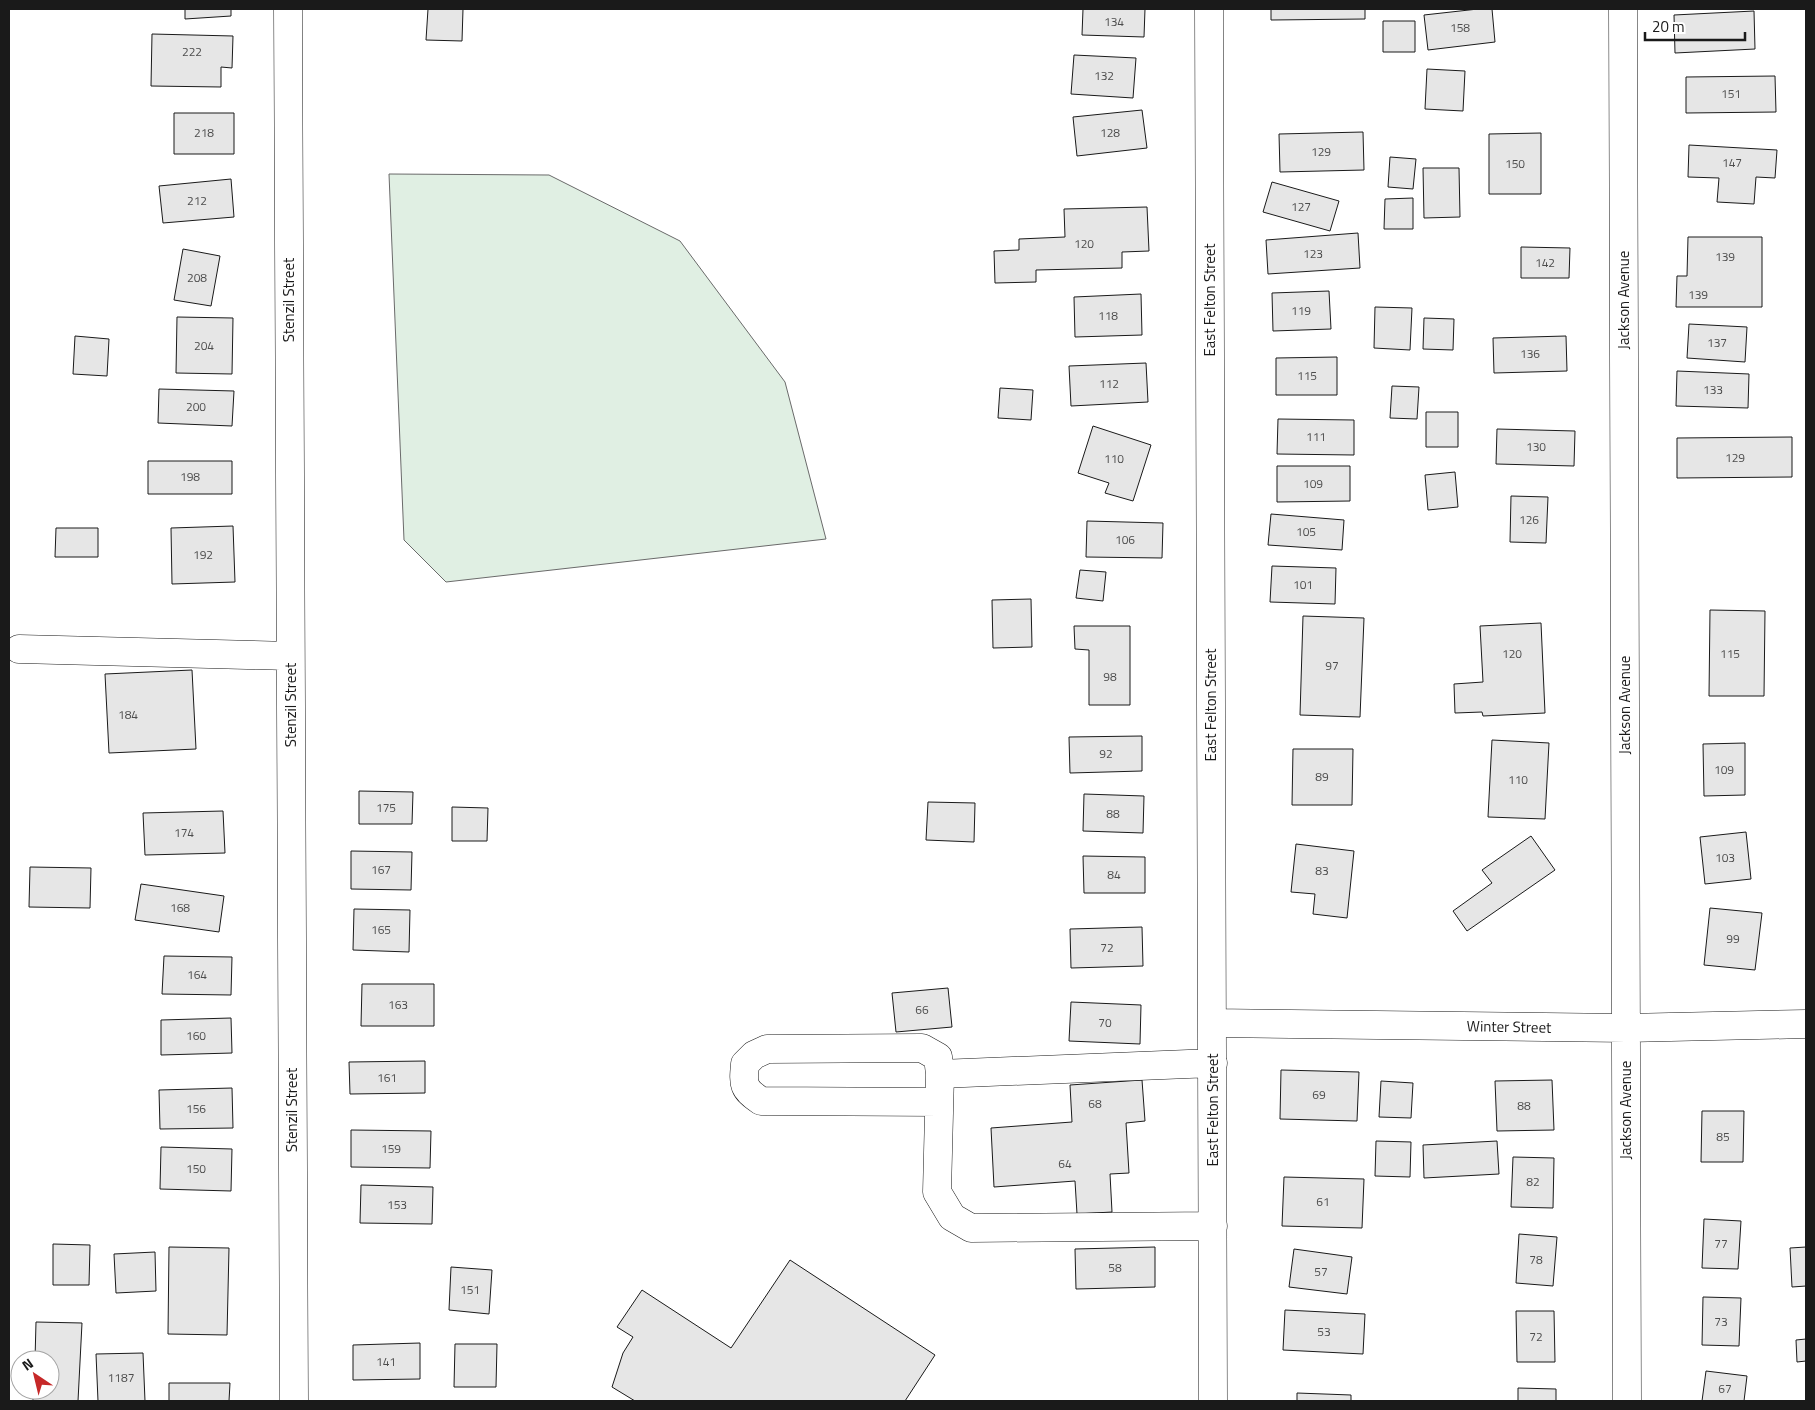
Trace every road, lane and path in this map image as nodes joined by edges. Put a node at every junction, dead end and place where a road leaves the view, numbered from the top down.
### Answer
1 (288, 9) edge
2 (1208, 9) edge
3 (1623, 9) edge
4 (19, 649) dead end
5 (290, 656) junction
6 (1213, 1023) junction
7 (1806, 1024) edge
8 (1626, 1028) junction
9 (1213, 1063) junction
10 (940, 1074) junction
11 (939, 1102) junction
12 (1213, 1226) junction
13 (294, 1401) edge
14 (1213, 1401) edge
15 (1627, 1401) edge

1 - 5 street, Stenzil Street
2 - 6 street, East Felton Street
3 - 8 street, Jackson Avenue
4 - 5 street
5 - 13 street, Stenzil Street
6 - 8 street, Winter Street
6 - 9 street, East Felton Street
7 - 8 street, Winter Street
8 - 15 street, Jackson Avenue
9 - 10 street
9 - 12 street, East Felton Street
10 - 11 street
10 - 11 street
11 - 12 street
12 - 14 street, East Felton Street

